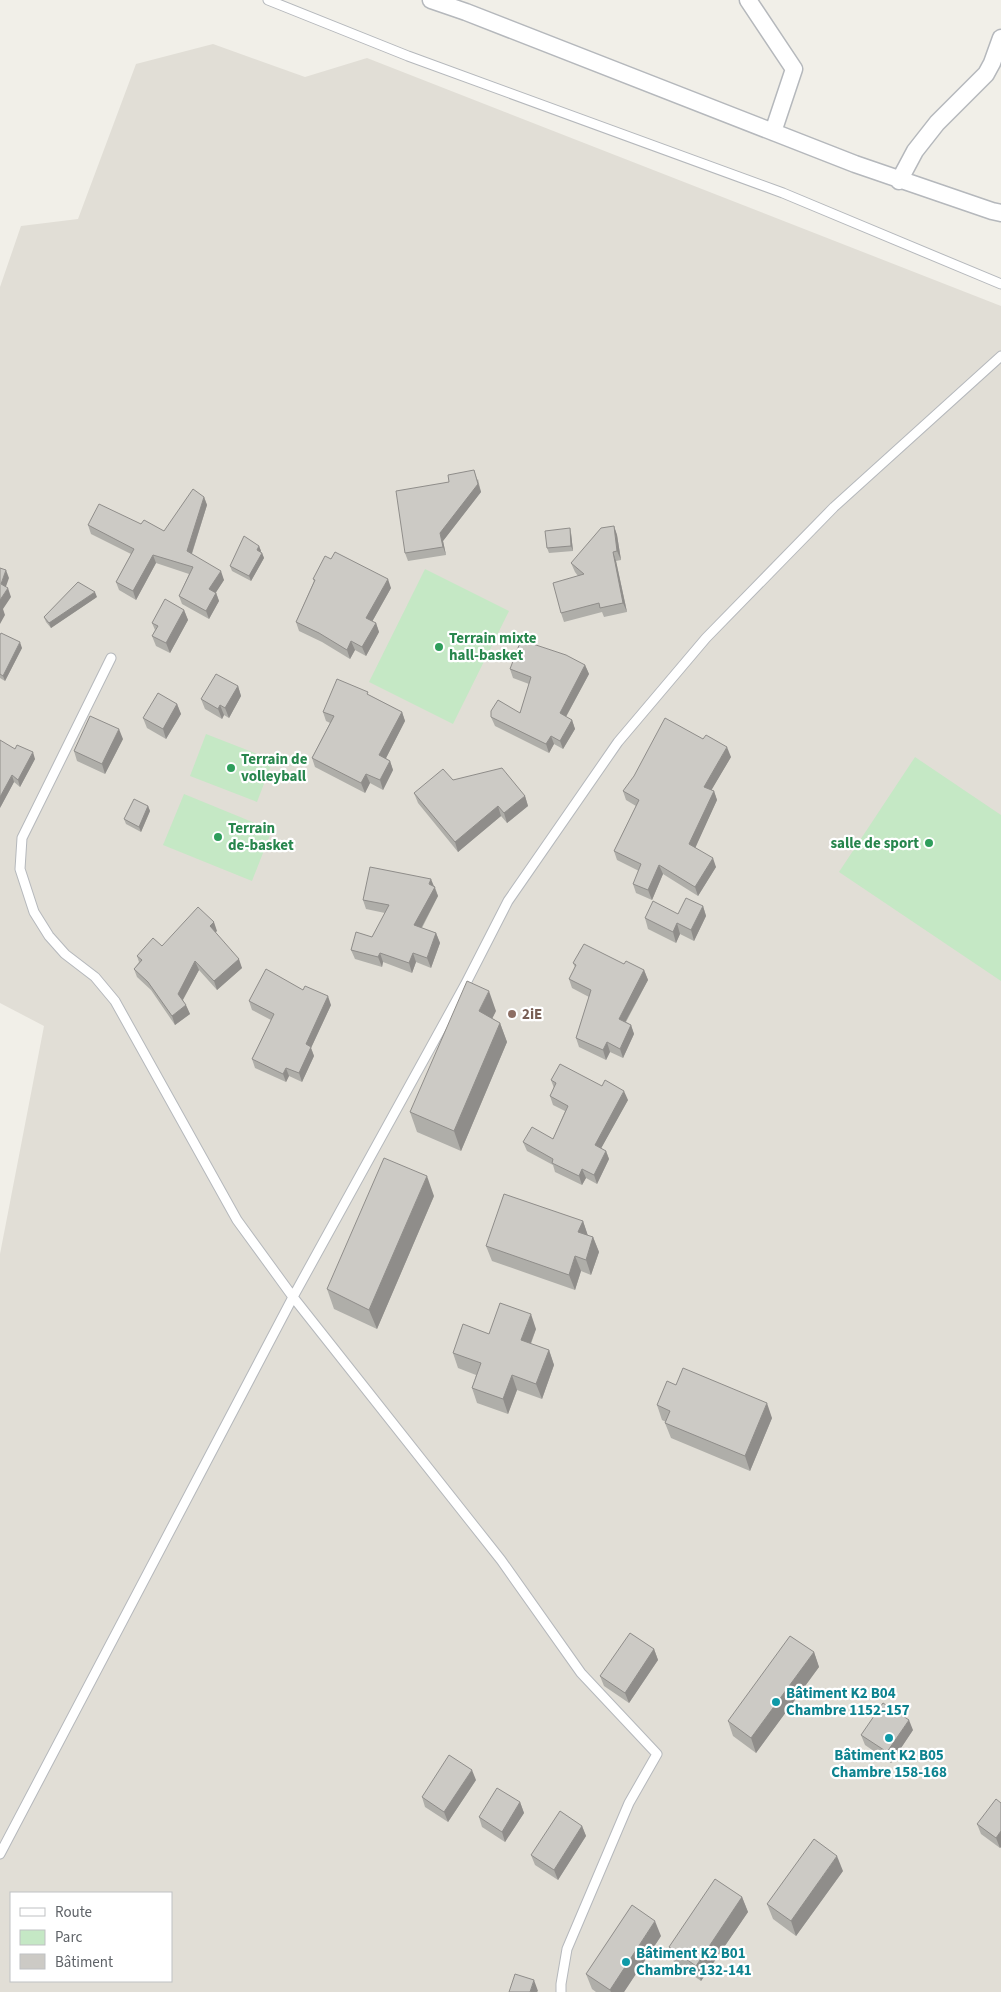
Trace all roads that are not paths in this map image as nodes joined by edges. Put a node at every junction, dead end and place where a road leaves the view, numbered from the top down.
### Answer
1 (268, 0) edge
2 (431, 0) edge
3 (748, 0) edge
4 (469, 6) edge
5 (1001, 38) edge
6 (773, 132) junction
7 (899, 181) junction
8 (1001, 212) edge
9 (1001, 284) edge
10 (1001, 356) edge
11 (110, 658) dead end
12 (292, 1297) junction
13 (0, 1854) edge
14 (561, 1992) edge

1 - 9 lane
2 - 4 street
3 - 6 street
4 - 6 street
5 - 7 street
6 - 7 street
7 - 8 street
10 - 12 lane
11 - 12 lane
12 - 13 lane
12 - 14 lane

